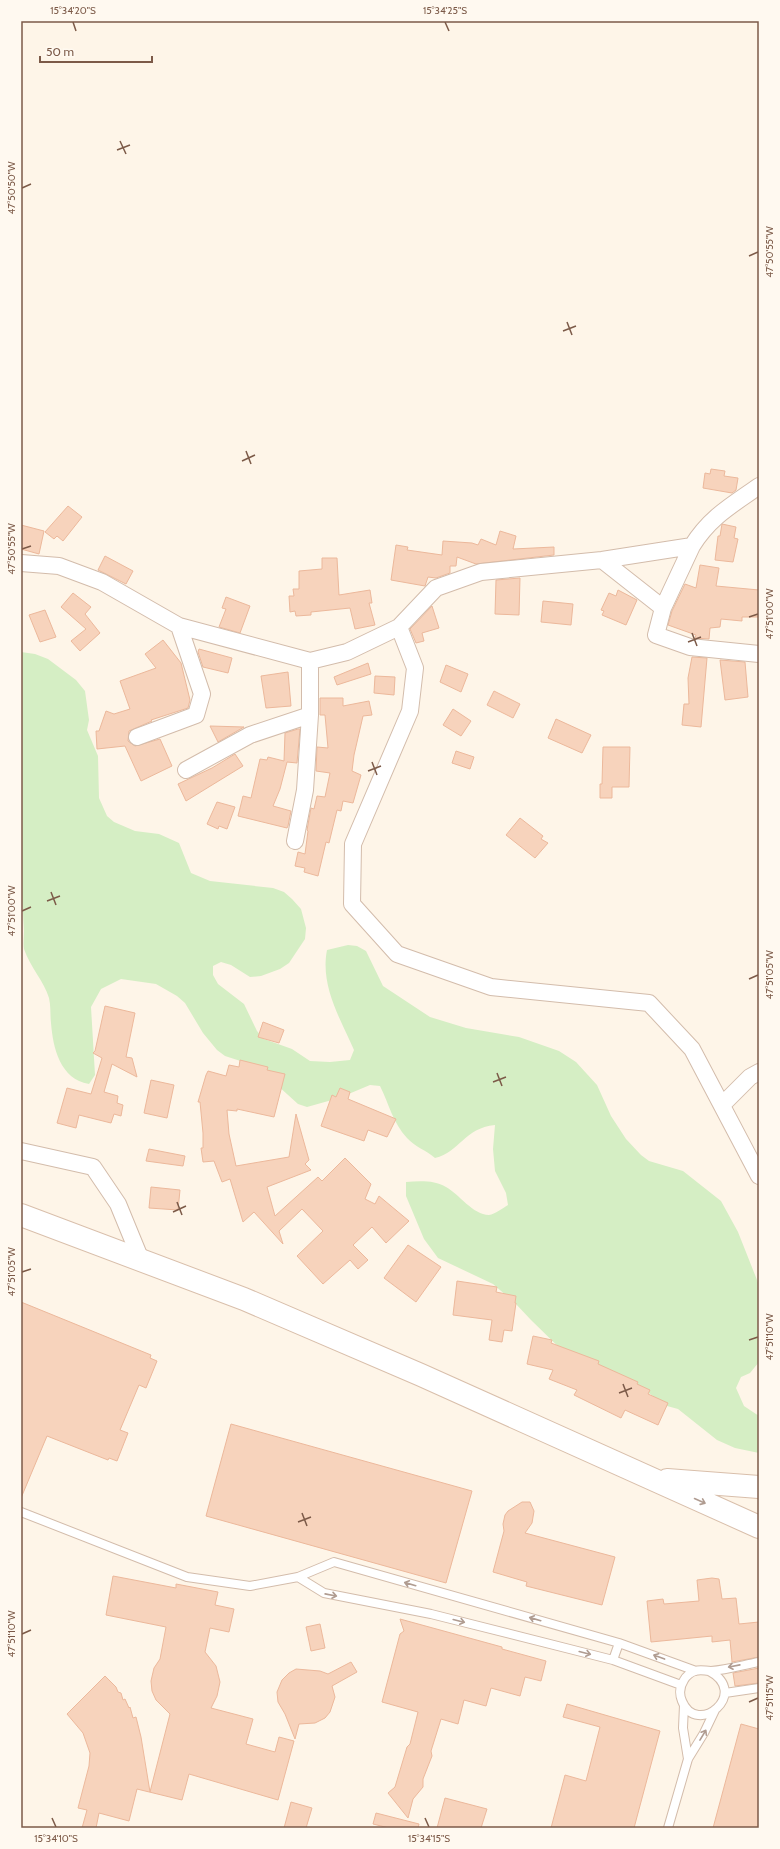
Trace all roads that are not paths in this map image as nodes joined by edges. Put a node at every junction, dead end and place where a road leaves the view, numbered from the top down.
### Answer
1 (759, 486) edge
2 (692, 546) junction
3 (602, 560) junction
4 (21, 563) edge
5 (663, 608) junction
6 (179, 626) junction
7 (399, 627) junction
8 (759, 654) edge
9 (310, 661) junction
10 (310, 715) junction
11 (137, 737) dead end
12 (186, 770) dead end
13 (295, 841) dead end
14 (759, 1072) edge
15 (722, 1105) junction
16 (21, 1151) edge
17 (759, 1176) edge
18 (21, 1215) edge
19 (141, 1260) junction
20 (651, 1479) junction
21 (759, 1486) edge
22 (21, 1512) edge
23 (759, 1528) edge
24 (298, 1576) junction
25 (619, 1643) junction
26 (613, 1660) junction
27 (759, 1662) edge
28 (696, 1670) junction
29 (709, 1671) junction
30 (681, 1685) junction
31 (759, 1688) edge
32 (725, 1693) junction
33 (684, 1705) junction
34 (715, 1710) junction
35 (688, 1759) junction
36 (668, 1828) edge

1 - 2 street
2 - 3 street
2 - 5 street
3 - 5 street
3 - 7 street
4 - 6 street
5 - 8 street
6 - 9 street
6 - 11 street
7 - 9 street
7 - 15 street
9 - 10 street
10 - 12 street
10 - 13 street
14 - 15 street
15 - 17 street
16 - 19 street
18 - 19 main road
19 - 20 main road
20 - 21 main road
20 -> 23 main road
22 - 24 lane
25 -> 24 lane
24 -> 26 lane
25 - 26 lane
28 -> 25 lane
26 - 30 lane
27 -> 29 lane
28 - 29 lane
28 - 30 lane
29 - 32 lane
30 - 33 lane
31 - 32 lane
32 - 34 lane
33 - 34 lane
33 - 35 lane
35 -> 34 lane
35 - 36 lane

